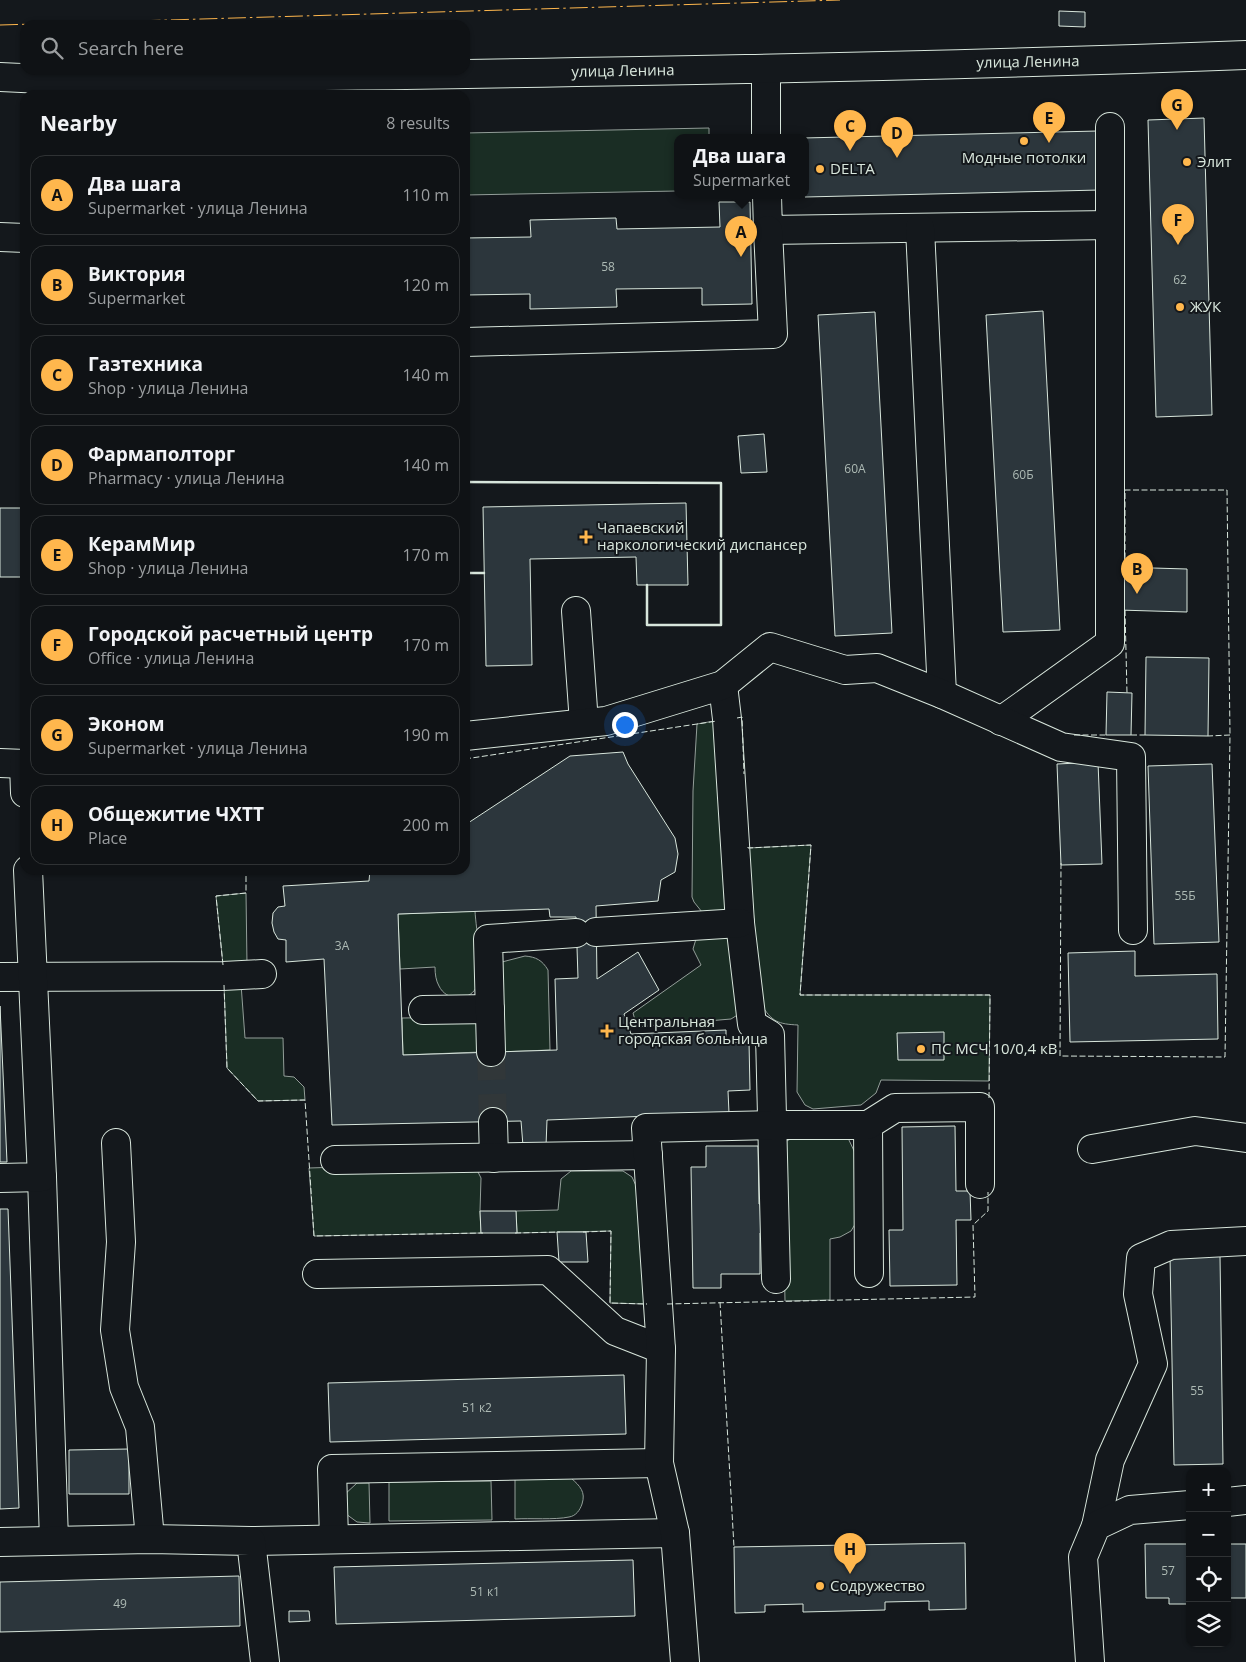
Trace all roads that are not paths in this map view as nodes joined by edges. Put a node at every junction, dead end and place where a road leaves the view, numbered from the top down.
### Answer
1 (1246, 54) edge
2 (766, 69) junction
3 (0, 77) edge
4 (359, 85) edge
5 (1110, 127) dead end
6 (766, 134) edge
7 (767, 199) edge
8 (1110, 225) junction
9 (920, 228) junction
10 (768, 230) junction
11 (0, 238) edge
12 (20, 238) edge
13 (470, 342) edge
14 (576, 611) dead end
15 (723, 684) junction
16 (942, 694) junction
17 (1001, 721) junction
18 (584, 723) junction
19 (470, 735) edge
20 (16, 764) edge
21 (20, 777) edge
22 (28, 875) edge
23 (740, 923) junction
24 (1133, 930) dead end
25 (262, 974) dead end
26 (32, 975) junction
27 (0, 977) edge
28 (490, 1009) junction
29 (423, 1010) dead end
30 (491, 1052) tunnel mouth
31 (493, 1122) tunnel mouth
32 (773, 1125) junction
33 (868, 1125) junction
34 (1246, 1138) edge
35 (116, 1143) dead end
36 (1092, 1149) dead end
37 (648, 1155) junction
38 (494, 1158) junction
39 (334, 1160) dead end
40 (42, 1177) junction
41 (0, 1178) edge
42 (980, 1184) dead end
43 (1246, 1241) edge
44 (869, 1273) dead end
45 (317, 1274) dead end
46 (776, 1279) dead end
47 (661, 1349) junction
48 (659, 1463) junction
49 (1246, 1500) edge
50 (1231, 1502) edge
51 (1186, 1505) edge
52 (1096, 1526) junction
53 (675, 1533) junction
54 (150, 1539) junction
55 (334, 1539) junction
56 (54, 1540) junction
57 (251, 1541) junction
58 (0, 1542) edge
59 (265, 1662) edge
60 (685, 1662) edge
61 (1090, 1662) edge

1 - 2 street, улица Ленина
2 - 4 street, улица Ленина
2 - 6 street
3 - 4 street, улица Ленина
5 - 8 street
7 - 10 street
8 - 9 street
8 - 17 street
9 - 10 street
9 - 16 street
10 - 13 street
11 - 12 street
14 - 18 street
15 - 16 street
15 - 18 street
15 - 23 street
16 - 17 street
17 - 24 street
18 - 19 street
20 - 21 street
22 - 26 street
23 - 28 street
23 - 32 street
25 - 26 street
26 - 27 street
26 - 40 street
28 - 29 street
28 - 30 street
31 - 38 street
32 - 33 street
32 - 37 street
32 - 46 street
33 - 42 street
33 - 44 street
34 - 36 street
35 - 54 street
37 - 38 street
37 - 47 street
38 - 39 street
40 - 41 street
40 - 56 street
43 - 52 street
45 - 47 street
47 - 48 street
48 - 53 street
48 - 55 street
49 - 50 street
51 - 52 street
52 - 61 street
53 - 55 street
53 - 60 street
54 - 56 street
54 - 57 street
55 - 57 street
56 - 58 street
57 - 59 street

